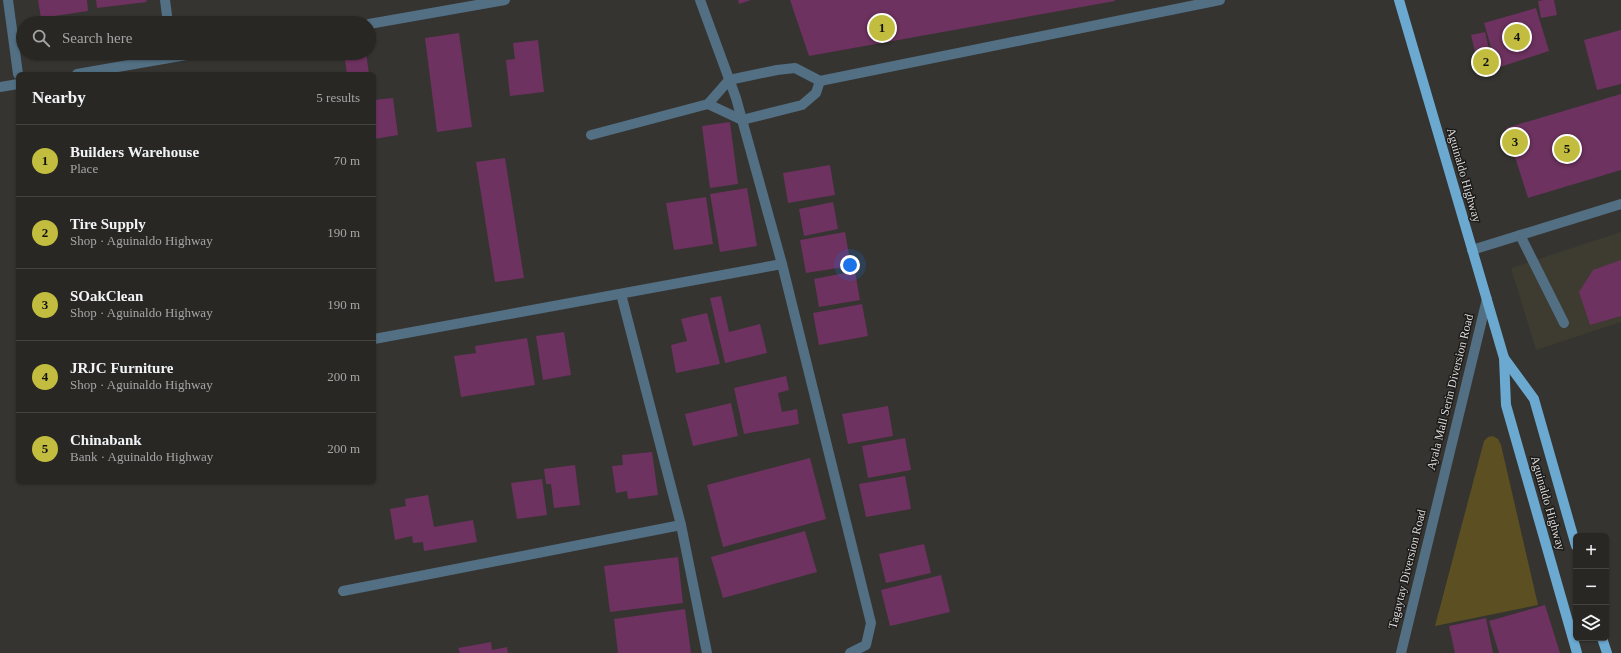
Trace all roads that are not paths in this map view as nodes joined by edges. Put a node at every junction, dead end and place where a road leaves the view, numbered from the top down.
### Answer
1 (8, 0) edge
2 (165, 0) edge
3 (505, 0) edge
4 (700, 0) edge
5 (1220, 0) edge
6 (1399, 0) edge
7 (167, 16) edge
8 (376, 23) edge
9 (16, 59) edge
10 (16, 60) edge
11 (147, 60) edge
12 (18, 72) edge
13 (86, 72) edge
14 (729, 80) junction
15 (820, 81) junction
16 (16, 84) edge
17 (0, 87) edge
18 (708, 104) junction
19 (742, 120) junction
20 (591, 135) dead end
21 (1621, 204) edge
22 (1520, 235) junction
23 (1472, 250) junction
24 (782, 264) junction
25 (621, 294) junction
26 (1487, 299) junction
27 (1564, 323) dead end
28 (376, 339) edge
29 (1504, 358) junction
30 (1439, 492) joint
31 (681, 525) junction
32 (1573, 536) edge
33 (343, 591) dead end
34 (1603, 641) edge
35 (707, 653) edge
36 (850, 653) edge
37 (1400, 653) edge
38 (1577, 653) edge
39 (1607, 653) edge

1 - 9 street
2 - 7 street
3 - 8 street
4 - 14 street
5 - 15 street
6 - 23 main road, Aguinaldo Highway
10 - 12 street
11 - 13 street
14 - 15 street
14 - 18 street
14 - 19 street
15 - 19 street
16 - 17 street
18 - 19 street
18 - 20 street
19 - 24 street
21 - 22 street
22 - 23 street
22 - 27 street
23 - 26 main road, Aguinaldo Highway
24 - 25 street
24 - 36 street
25 - 28 street
25 - 31 street
26 - 29 main road, Aguinaldo Highway
26 - 30 street, Ayala Mall Serin Diversion Road
29 - 32 main road, Aguinaldo Highway
29 - 38 main road, Aguinaldo Highway
30 - 37 street, Tagaytay Diversion Road
31 - 33 street
31 - 35 street
34 - 39 main road

